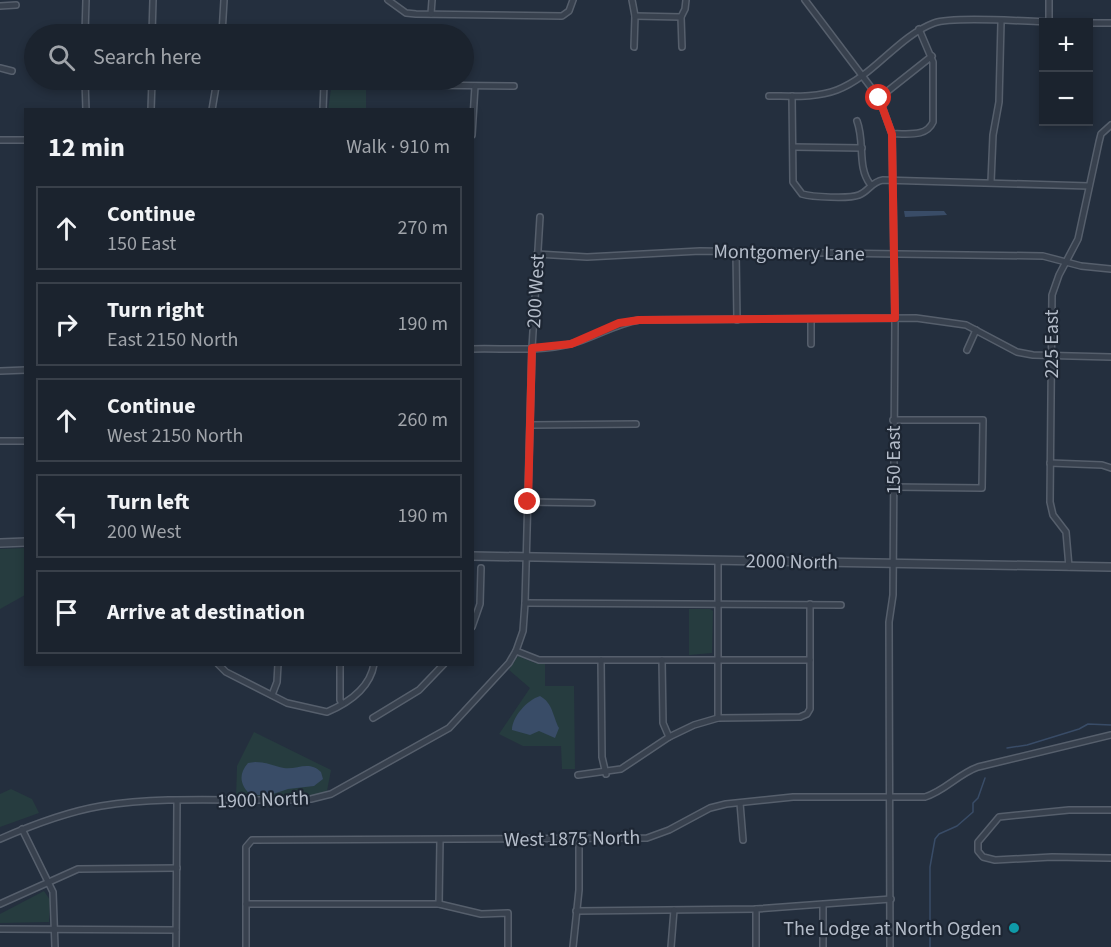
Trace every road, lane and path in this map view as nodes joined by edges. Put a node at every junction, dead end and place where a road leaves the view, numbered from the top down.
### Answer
1 (86, 0) edge
2 (153, 0) edge
3 (224, 0) edge
4 (388, 0) edge
5 (432, 0) edge
6 (573, 0) edge
7 (632, 0) edge
8 (686, 0) edge
9 (805, 0) edge
10 (1049, 0) edge
11 (16, 5) dead end
12 (0, 6) edge
13 (431, 14) junction
14 (635, 16) junction
15 (681, 17) junction
16 (1049, 18) edge
17 (1001, 22) junction
18 (1039, 22) edge
19 (1093, 23) edge
20 (1111, 23) edge
21 (85, 24) edge
22 (152, 24) edge
23 (223, 24) edge
24 (919, 29) junction
25 (634, 47) dead end
26 (682, 47) dead end
27 (932, 56) junction
28 (0, 68) edge
29 (12, 71) dead end
30 (863, 75) junction
31 (475, 86) joint
32 (514, 86) dead end
33 (85, 90) edge
34 (152, 90) edge
35 (215, 90) edge
36 (324, 90) edge
37 (769, 96) dead end
38 (792, 96) junction
39 (879, 98) junction
40 (86, 108) edge
41 (151, 108) edge
42 (212, 108) edge
43 (323, 108) edge
44 (474, 108) edge
45 (857, 121) dead end
46 (1109, 127) edge
47 (892, 134) junction
48 (0, 140) edge
49 (24, 140) edge
50 (793, 147) junction
51 (862, 148) junction
52 (892, 180) junction
53 (992, 182) junction
54 (870, 184) junction
55 (1089, 186) junction
56 (540, 217) dead end
57 (736, 252) junction
58 (894, 252) junction
59 (537, 254) junction
60 (1066, 262) junction
61 (1111, 269) edge
62 (895, 318) junction
63 (812, 319) junction
64 (737, 320) junction
65 (976, 330) junction
66 (812, 344) dead end
67 (532, 348) junction
68 (474, 349) edge
69 (967, 350) dead end
70 (1052, 356) junction
71 (1111, 357) edge
72 (24, 370) edge
73 (0, 371) edge
74 (893, 420) junction
75 (636, 423) dead end
76 (531, 425) junction
77 (0, 441) edge
78 (24, 441) edge
79 (1050, 463) junction
80 (1111, 468) edge
81 (893, 487) junction
82 (528, 502) junction
83 (592, 503) dead end
84 (24, 542) edge
85 (0, 543) edge
86 (474, 556) edge
87 (527, 556) junction
88 (718, 560) junction
89 (893, 563) junction
90 (1069, 567) junction
91 (1111, 567) edge
92 (482, 568) dead end
93 (474, 594) edge
94 (481, 594) junction
95 (525, 603) junction
96 (717, 604) junction
97 (810, 604) junction
98 (841, 605) dead end
99 (474, 620) edge
100 (516, 651) junction
101 (601, 660) junction
102 (662, 660) junction
103 (718, 660) junction
104 (810, 660) junction
105 (220, 666) edge
106 (278, 666) edge
107 (340, 666) edge
108 (442, 666) edge
109 (373, 667) edge
110 (272, 695) junction
111 (342, 704) junction
112 (373, 718) dead end
113 (718, 718) junction
114 (1111, 735) edge
115 (669, 737) junction
116 (606, 774) junction
117 (578, 776) dead end
118 (889, 798) junction
119 (177, 801) junction
120 (740, 803) junction
121 (1111, 810) edge
122 (22, 829) junction
123 (0, 839) edge
124 (440, 840) junction
125 (579, 840) junction
126 (743, 840) dead end
127 (1111, 858) edge
128 (177, 868) junction
129 (47, 880) junction
130 (891, 899) junction
131 (0, 904) edge
132 (246, 904) junction
133 (439, 904) junction
134 (823, 906) junction
135 (756, 909) junction
136 (674, 910) junction
137 (576, 911) junction
138 (0, 929) edge
139 (55, 930) junction
140 (176, 930) junction
141 (55, 947) edge
142 (176, 947) edge
143 (246, 947) edge
144 (508, 947) edge
145 (573, 947) edge
146 (671, 947) edge
147 (756, 947) edge
148 (823, 947) edge
149 (890, 947) edge

1 - 21 street
2 - 22 street
3 - 23 street
4 - 13 street
5 - 13 street
6 - 13 street
7 - 14 street
8 - 15 street
9 - 30 street, 150 East
10 - 16 street
11 - 12 street
14 - 15 street
14 - 25 street
15 - 26 street
17 - 18 street
17 - 24 street
17 - 53 street
19 - 20 street
24 - 27 street
24 - 30 street
27 - 39 street
27 - 47 street
28 - 29 street
30 - 38 street
30 - 39 street, 150 East
31 - 32 street
31 - 44 street
33 - 40 street
34 - 41 street
35 - 42 street
36 - 43 street
37 - 38 street
38 - 50 street
39 - 47 street, 150 East
45 - 51 street
46 - 55 street, 225 East
47 - 52 street, 150 East
48 - 49 street
50 - 51 street
50 - 54 street
51 - 54 street
52 - 53 street
52 - 54 street
52 - 58 street, 150 East
53 - 55 street
55 - 60 street, 225 East
56 - 59 street, 200 West
57 - 58 street, Montgomery Lane
57 - 59 street, Montgomery Lane
57 - 64 street
58 - 60 street, Montgomery Lane
58 - 62 street, 150 East
59 - 67 street, 200 West
60 - 61 street, Montgomery Lane
60 - 70 street, 225 East
62 - 63 street
62 - 65 street
62 - 74 street, 150 East
63 - 64 street
63 - 66 street
64 - 67 street
65 - 69 street
65 - 70 street
67 - 68 street
67 - 76 street, 200 West
70 - 71 street
70 - 79 street, 225 East
72 - 73 street
74 - 81 street, 150 East
74 - 81 street
75 - 76 street
76 - 82 street, 200 West
77 - 78 street
79 - 80 street
79 - 90 street, 225 East
81 - 89 street, 150 East
82 - 83 street
82 - 87 street, 200 West
84 - 85 street
86 - 87 street, 2000 North
87 - 88 street, 2000 North
87 - 95 street, 200 West
88 - 89 street, 2000 North
88 - 96 street
89 - 90 street, 2000 North
89 - 118 street, 150 East
90 - 91 street, 2000 North
92 - 94 street
93 - 94 street
94 - 99 street
95 - 96 street
95 - 100 street, 200 West
96 - 97 street
96 - 103 street
97 - 98 street
97 - 104 street
100 - 101 street
100 - 119 street, 1900 North
101 - 102 street
101 - 116 street
102 - 103 street
102 - 115 street
103 - 104 street
103 - 113 street
104 - 113 street
105 - 110 street
106 - 110 street
107 - 111 street
108 - 112 street
109 - 111 street
110 - 111 street
113 - 115 street
114 - 118 street
115 - 116 street
116 - 117 street
118 - 120 street, West 1875 North
118 - 130 street, 150 East
119 - 122 street, 1900 North
119 - 128 street
120 - 125 street, West 1875 North
120 - 126 street
121 - 127 street
122 - 123 street, 1900 North
122 - 129 street
124 - 125 street, West 1875 North
124 - 132 street, West 1875 North
124 - 133 street
125 - 137 street
128 - 129 street
128 - 140 street
129 - 131 street
129 - 139 street
130 - 134 street
130 - 149 street, 150 East
132 - 133 street
132 - 143 street
133 - 144 street
134 - 135 street
134 - 148 street
135 - 136 street
135 - 147 street
136 - 137 street
136 - 146 street
137 - 145 street
138 - 139 street
139 - 140 street
139 - 141 street
140 - 142 street

